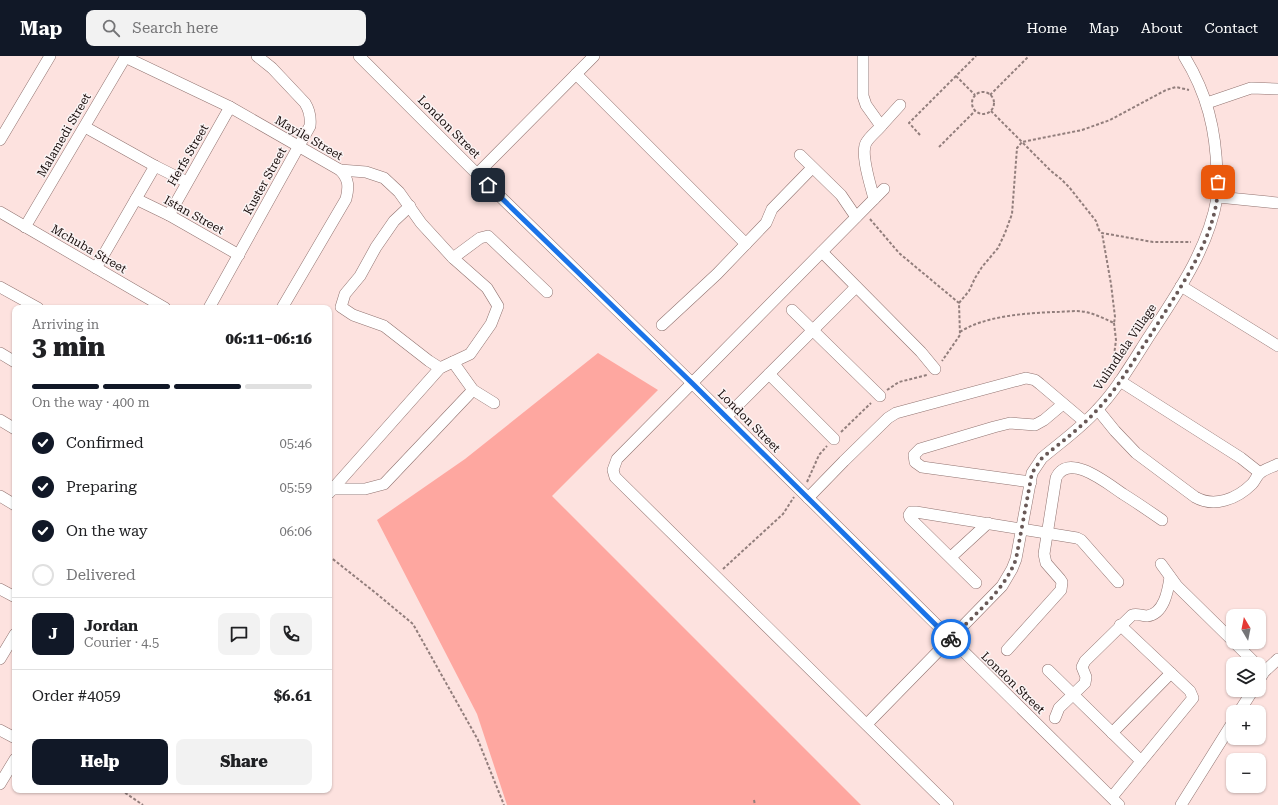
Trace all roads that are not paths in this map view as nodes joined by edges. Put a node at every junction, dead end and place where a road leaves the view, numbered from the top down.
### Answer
1 (50, 56) edge
2 (126, 56) edge
3 (257, 56) edge
4 (359, 56) edge
5 (594, 56) edge
6 (863, 56) edge
7 (1184, 56) edge
8 (576, 74) junction
9 (1278, 89) edge
10 (1204, 98) junction
11 (900, 105) dead end
12 (230, 107) junction
13 (881, 126) junction
14 (85, 127) junction
15 (0, 140) edge
16 (299, 147) junction
17 (800, 155) dead end
18 (155, 166) junction
19 (812, 168) junction
20 (340, 170) junction
21 (477, 174) junction
22 (187, 182) junction
23 (884, 189) dead end
24 (1218, 197) junction
25 (136, 199) junction
26 (874, 199) junction
27 (1278, 203) edge
28 (410, 206) junction
29 (0, 212) edge
30 (169, 215) junction
31 (856, 217) junction
32 (25, 227) junction
33 (746, 244) junction
34 (822, 252) junction
35 (238, 255) junction
36 (453, 258) junction
37 (96, 268) junction
38 (1181, 286) junction
39 (0, 287) edge
40 (856, 287) junction
41 (547, 292) dead end
42 (33, 305) edge
43 (160, 305) edge
44 (211, 305) edge
45 (284, 305) edge
46 (792, 310) dead end
47 (662, 325) dead end
48 (813, 331) junction
49 (1278, 346) edge
50 (0, 354) edge
51 (12, 360) edge
52 (453, 362) junction
53 (440, 368) junction
54 (935, 369) dead end
55 (769, 374) junction
56 (1120, 381) junction
57 (693, 384) junction
58 (473, 390) junction
59 (880, 396) dead end
60 (494, 403) dead end
61 (1063, 404) junction
62 (1098, 410) junction
63 (726, 417) junction
64 (0, 420) edge
65 (1085, 422) junction
66 (12, 427) edge
67 (834, 439) dead end
68 (1278, 464) edge
69 (1260, 473) junction
70 (1031, 482) junction
71 (332, 490) edge
72 (332, 491) edge
73 (0, 496) edge
74 (808, 498) junction
75 (12, 503) edge
76 (1162, 520) dead end
77 (988, 523) junction
78 (1022, 529) junction
79 (1047, 534) junction
80 (951, 557) junction
81 (1161, 564) dead end
82 (1170, 577) junction
83 (1118, 582) dead end
84 (976, 583) dead end
85 (0, 588) edge
86 (12, 595) edge
87 (1120, 625) junction
88 (1226, 635) edge
89 (12, 639) edge
90 (950, 639) junction
91 (1240, 649) edge
92 (1007, 650) dead end
93 (1247, 657) edge
94 (0, 659) edge
95 (1278, 659) edge
96 (1266, 667) edge
97 (1048, 670) dead end
98 (1171, 673) junction
99 (1073, 695) junction
100 (1055, 718) dead end
101 (867, 724) junction
102 (0, 730) edge
103 (1112, 733) junction
104 (1226, 733) edge
105 (12, 736) edge
106 (1141, 761) junction
107 (12, 764) edge
108 (0, 784) edge
109 (1115, 801) edge
110 (948, 805) edge
111 (1181, 805) edge

1 - 15 street
2 - 12 street, Mayile Street
2 - 14 street, Malamedi Street
3 - 16 street, Kuster Street
4 - 21 street, London Street
5 - 8 street
6 - 13 street
7 - 10 street, Vulindlela Village
8 - 21 street
8 - 33 street
9 - 10 street
10 - 24 street, Vulindlela Village
11 - 13 street
12 - 16 street, Mayile Street
12 - 22 street, Herfs Street
13 - 26 street
14 - 18 street, Istan Street
14 - 32 street, Malamedi Street
16 - 20 street, Mayile Street
16 - 35 street, Kuster Street
17 - 19 street
18 - 22 street, Istan Street
18 - 25 street, Herfs Street
19 - 31 street
19 - 33 street
20 - 28 street
20 - 45 street, Mayile Street
21 - 57 street, London Street
22 - 30 street, Herfs Street
23 - 26 street
24 - 27 street
24 - 38 street, Vulindlela Village
25 - 30 street, Istan Street
25 - 37 street, Herfs Street
26 - 31 street
28 - 36 street
28 - 53 street
29 - 32 street, Mchuba Street
30 - 35 street, Istan Street
31 - 34 street
32 - 37 street, Mchuba Street
33 - 47 street
34 - 40 street
34 - 57 street
35 - 44 street, Kuster Street
36 - 41 street
36 - 52 street
37 - 43 street, Mchuba Street
38 - 49 street
38 - 56 street, Vulindlela Village
39 - 42 street
40 - 48 street
40 - 54 street
46 - 48 street
48 - 55 street
48 - 59 street
50 - 51 street
52 - 53 street
52 - 58 street
53 - 71 street
55 - 63 street
55 - 67 street
56 - 62 street, Vulindlela Village
56 - 69 street
57 - 63 street, London Street
57 - 101 street
58 - 60 street
58 - 72 street
61 - 65 street
61 - 70 street
61 - 74 street
62 - 65 street, Vulindlela Village
62 - 69 street
63 - 74 street, London Street
64 - 66 street
65 - 70 street, Vulindlela Village
68 - 69 street
70 - 78 street, Vulindlela Village
73 - 75 street
74 - 90 street, London Street
76 - 79 street
77 - 78 street
77 - 80 street
77 - 80 street
78 - 79 street
78 - 90 street, Vulindlela Village
79 - 83 street
79 - 92 street
80 - 84 street
81 - 82 street
82 - 87 street
82 - 88 street
85 - 86 street
87 - 98 street
87 - 99 street
89 - 94 street
90 - 101 street, Vulindlela Village
90 - 109 street, London Street
91 - 93 street
95 - 96 street
97 - 99 street
98 - 103 street
98 - 106 street
99 - 100 street
99 - 103 street
101 - 110 street
102 - 105 street
103 - 106 street
104 - 111 street
106 - 109 street
107 - 108 street

